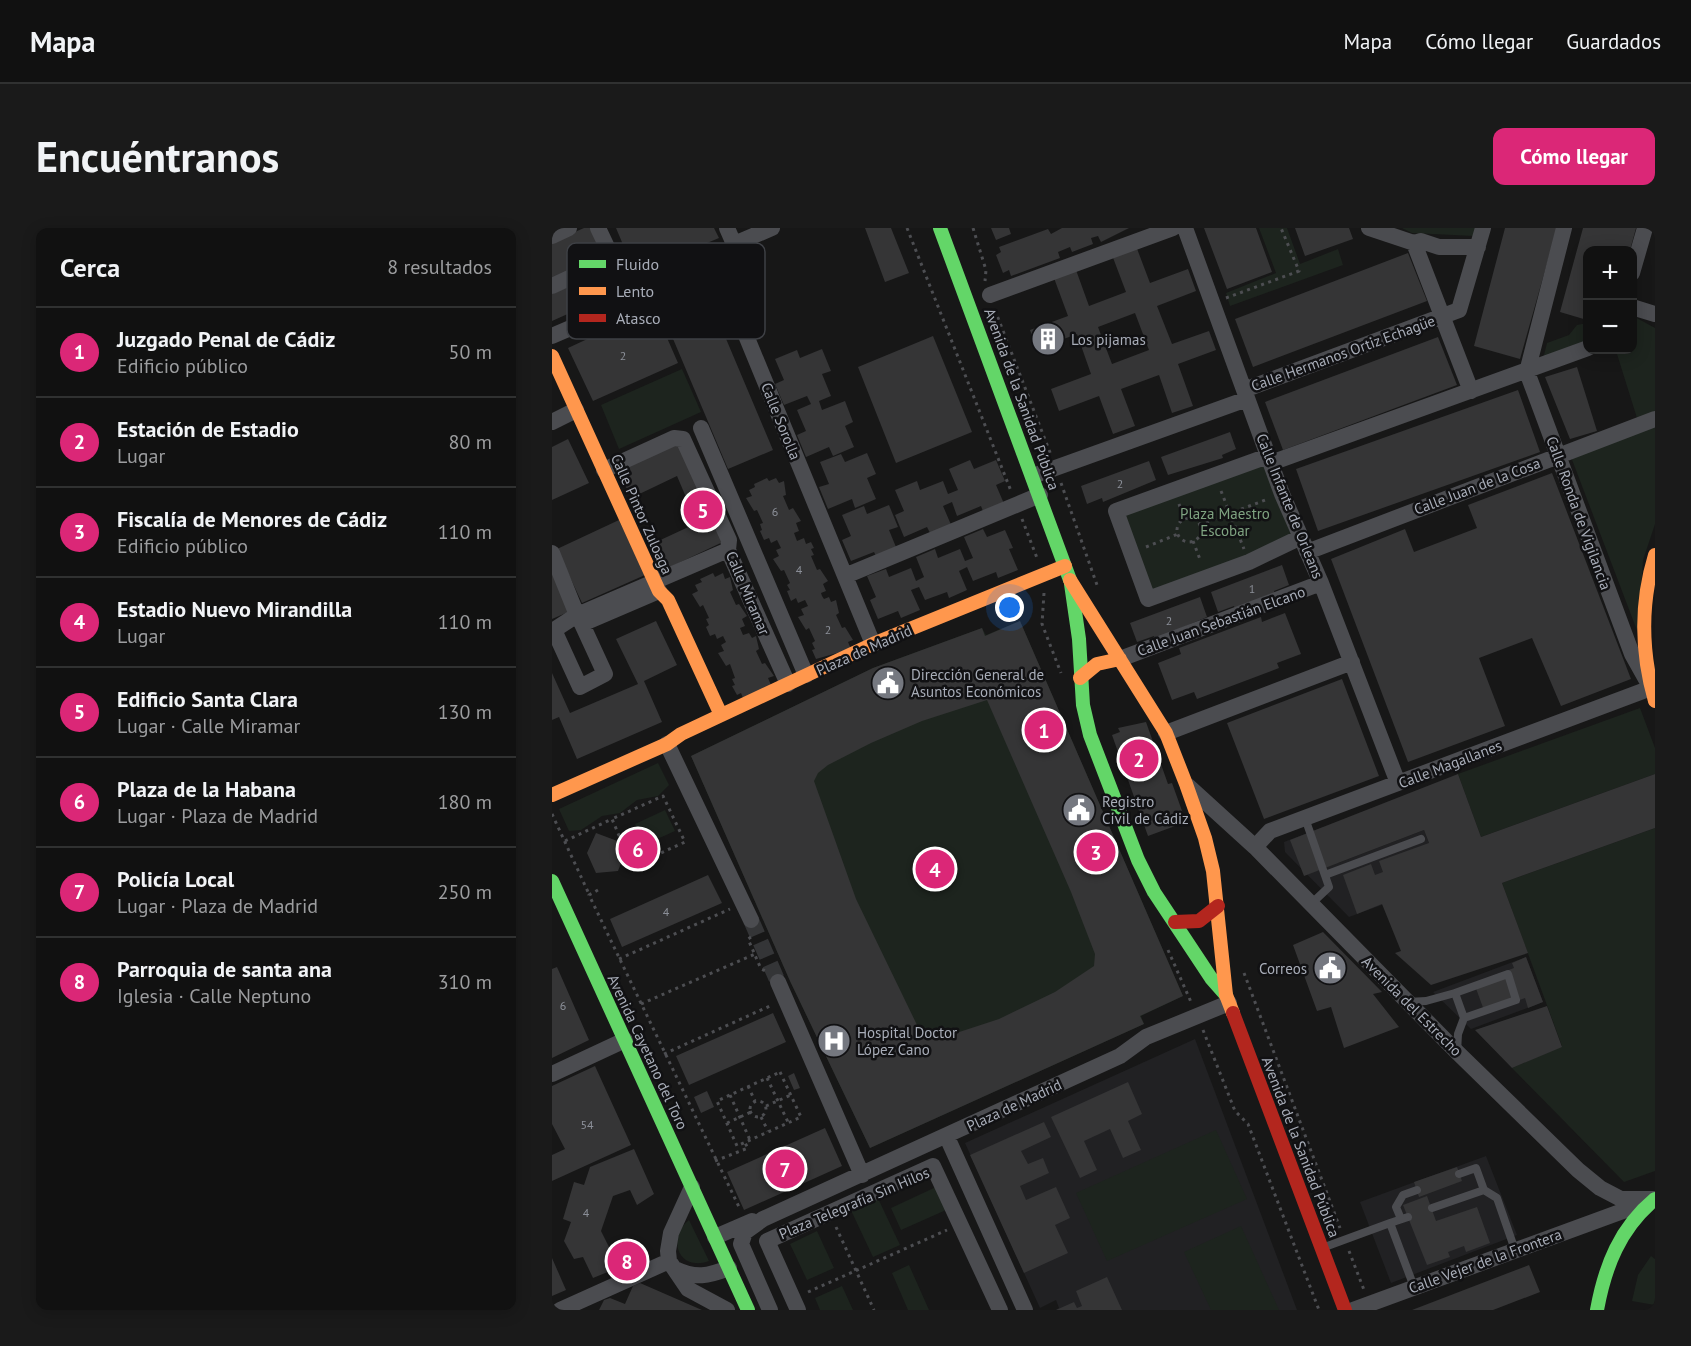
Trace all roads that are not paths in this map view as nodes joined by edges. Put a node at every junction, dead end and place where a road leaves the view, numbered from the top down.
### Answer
1 (569, 228) edge
2 (598, 228) edge
3 (727, 228) edge
4 (772, 228) edge
5 (940, 228) edge
6 (1173, 228) edge
7 (1185, 228) edge
8 (1369, 228) edge
9 (1483, 228) edge
10 (1564, 228) edge
11 (1645, 228) edge
12 (552, 236) edge
13 (603, 243) edge
14 (734, 243) edge
15 (736, 243) edge
16 (1414, 243) junction
17 (1478, 247) junction
18 (1637, 256) edge
19 (567, 279) edge
20 (552, 286) edge
21 (990, 295) road end
22 (1637, 309) edge
23 (1655, 314) edge
24 (1443, 316) junction
25 (567, 329) edge
26 (552, 336) edge
27 (747, 339) edge
28 (1583, 350) edge
29 (552, 356) edge
30 (1527, 372) junction
31 (1471, 392) junction
32 (1245, 394) junction
33 (576, 410) junction
34 (1653, 420) edge
35 (552, 422) edge
36 (701, 428) dead end
37 (1557, 455) junction
38 (1270, 460) junction
39 (604, 470) junction
40 (1033, 476) junction
41 (1040, 495) junction
42 (1303, 545) junction
43 (728, 550) junction
44 (552, 553) edge
45 (1655, 555) edge
46 (1065, 566) junction
47 (845, 576) junction
48 (1071, 583) junction
49 (1321, 583) junction
50 (657, 586) junction
51 (577, 615) junction
52 (873, 644) junction
53 (1632, 654) junction
54 (1120, 659) junction
55 (1352, 662) junction
56 (1651, 665) edge
57 (806, 675) junction
58 (1080, 678) junction
59 (788, 684) junction
60 (1653, 694) edge
61 (721, 715) junction
62 (1166, 733) junction
63 (667, 744) junction
64 (1398, 783) junction
65 (1186, 784) junction
66 (552, 795) edge
67 (1305, 818) junction
68 (1421, 838) dead end
69 (1255, 847) junction
70 (1325, 875) junction
71 (552, 881) edge
72 (1312, 903) junction
73 (1218, 906) junction
74 (1175, 922) junction
75 (754, 926) tunnel mouth
76 (774, 978) tunnel mouth
77 (1455, 993) junction
78 (1228, 999) junction
79 (1407, 1002) junction
80 (1464, 1018) junction
81 (625, 1040) junction
82 (1457, 1052) junction
83 (552, 1074) edge
84 (947, 1137) junction
85 (1459, 1174) dead end
86 (855, 1178) junction
87 (692, 1187) junction
88 (1417, 1190) dead end
89 (1484, 1190) junction
90 (1654, 1199) edge
91 (856, 1200) junction
92 (1432, 1208) dead end
93 (764, 1219) junction
94 (1390, 1223) junction
95 (1584, 1224) junction
96 (715, 1237) junction
97 (1322, 1248) junction
98 (1515, 1250) junction
99 (1612, 1255) junction
100 (672, 1265) junction
101 (729, 1268) junction
102 (1414, 1287) junction
103 (560, 1310) edge
104 (728, 1310) edge
105 (748, 1310) edge
106 (770, 1310) edge
107 (798, 1310) edge
108 (1000, 1310) edge
109 (1025, 1310) edge
110 (1345, 1310) edge
111 (1353, 1310) edge
112 (1597, 1310) edge

1 - 12 street
2 - 13 street
3 - 14 street
4 - 15 street
5 - 40 main road, Avenida de la Sanidad Pública
6 - 21 street
7 - 32 street, Calle Infante de Orleans
8 - 16 street
9 - 17 street
10 - 30 street
11 - 18 street
16 - 17 street
16 - 24 street
17 - 24 street
19 - 20 street
22 - 23 street
24 - 31 street
24 - 32 street, Calle Hermanos Ortiz Echagüe
25 - 26 street
27 - 47 street, Calle Sorolla
28 - 30 street
29 - 33 main road, Calle Pintor Zuloaga
30 - 31 street
30 - 37 street, Calle Ronda de Vigilancia
31 - 38 street
32 - 38 street, Calle Infante de Orleans
32 - 40 street, Calle Hermanos Ortiz Echagüe
33 - 35 street
33 - 39 main road, Calle Pintor Zuloaga
34 - 37 street, Calle Juan de la Cosa
36 - 57 street, Calle Miramar
37 - 42 street, Calle Juan de la Cosa
37 - 53 street, Calle Ronda de Vigilancia
38 - 42 street, Calle Infante de Orleans
38 - 42 street
39 - 43 street, Calle Miramar
39 - 50 main road, Calle Pintor Zuloaga
40 - 41 main road, Avenida de la Sanidad Pública
41 - 46 main road, Avenida de la Sanidad Pública
41 - 47 street
42 - 49 street, Calle Infante de Orleans
43 - 50 street
43 - 59 street, Calle Miramar
44 - 51 street
45 - 56 main road
46 - 48 main road, Avenida de la Sanidad Pública
46 - 52 main road, Plaza de Madrid
47 - 52 street, Calle Sorolla
48 - 54 main road, Avenida de la Sanidad Pública
48 - 58 main road, Avenida de la Sanidad Pública
49 - 54 street, Calle Juan Sebastián Elcano
49 - 55 street, Calle Infante de Orleans
50 - 51 street
50 - 51 street
50 - 61 main road, Calle Pintor Zuloaga
52 - 57 main road, Plaza de Madrid
53 - 56 street
53 - 60 street, Calle Ronda de Vigilancia
54 - 58 main road
54 - 62 main road, Avenida de la Sanidad Pública
55 - 62 street
55 - 64 street, Calle Infante de Orleans
56 - 60 main road
57 - 59 main road, Plaza de Madrid
58 - 74 main road, Avenida de la Sanidad Pública
59 - 61 main road, Plaza de Madrid
60 - 64 street, Calle Magallanes
61 - 63 main road, Plaza de Madrid
62 - 65 main road, Avenida de la Sanidad Pública
63 - 66 main road, Plaza de Madrid
63 - 75 street
64 - 67 street, Calle Magallanes
65 - 69 street, Avenida del Estrecho
65 - 73 main road, Avenida de la Sanidad Pública
67 - 69 street, Calle Magallanes
67 - 70 lane
68 - 70 lane
69 - 72 street, Avenida del Estrecho
70 - 72 lane
71 - 81 main road, Avenida Cayetano del Toro
72 - 79 street, Avenida del Estrecho
73 - 74 main road
73 - 78 main road, Avenida de la Sanidad Pública
74 - 78 main road, Avenida de la Sanidad Pública
76 - 86 street
77 - 79 lane
77 - 80 lane
77 - 80 lane
78 - 84 street, Plaza de Madrid
78 - 97 main road, Avenida de la Sanidad Pública
79 - 82 street, Avenida del Estrecho
80 - 82 lane
81 - 83 street
81 - 87 main road, Avenida Cayetano del Toro
82 - 90 street, Avenida del Estrecho
84 - 86 street, Plaza de Madrid
84 - 109 street
85 - 89 lane
86 - 91 lane
86 - 93 street, Plaza de Madrid
87 - 96 main road, Avenida Cayetano del Toro
87 - 100 street
88 - 94 lane
89 - 92 lane
89 - 98 lane
90 - 95 street, Calle Vejer de la Frontera
90 - 99 main road
91 - 107 street, Plaza Telegrafía Sin Hilos
91 - 108 street, Plaza Telegrafía Sin Hilos
93 - 96 street, Plaza de Madrid
93 - 106 street, Plaza de Madrid
94 - 97 lane
94 - 102 lane
95 - 98 street, Calle Vejer de la Frontera
95 - 99 street
96 - 101 main road, Avenida Cayetano del Toro
97 - 110 main road, Avenida de la Sanidad Pública
98 - 102 street, Calle Vejer de la Frontera
99 - 112 main road
100 - 101 street
100 - 103 street
100 - 104 street
101 - 105 main road, Avenida Cayetano del Toro
102 - 111 street, Calle Vejer de la Frontera

